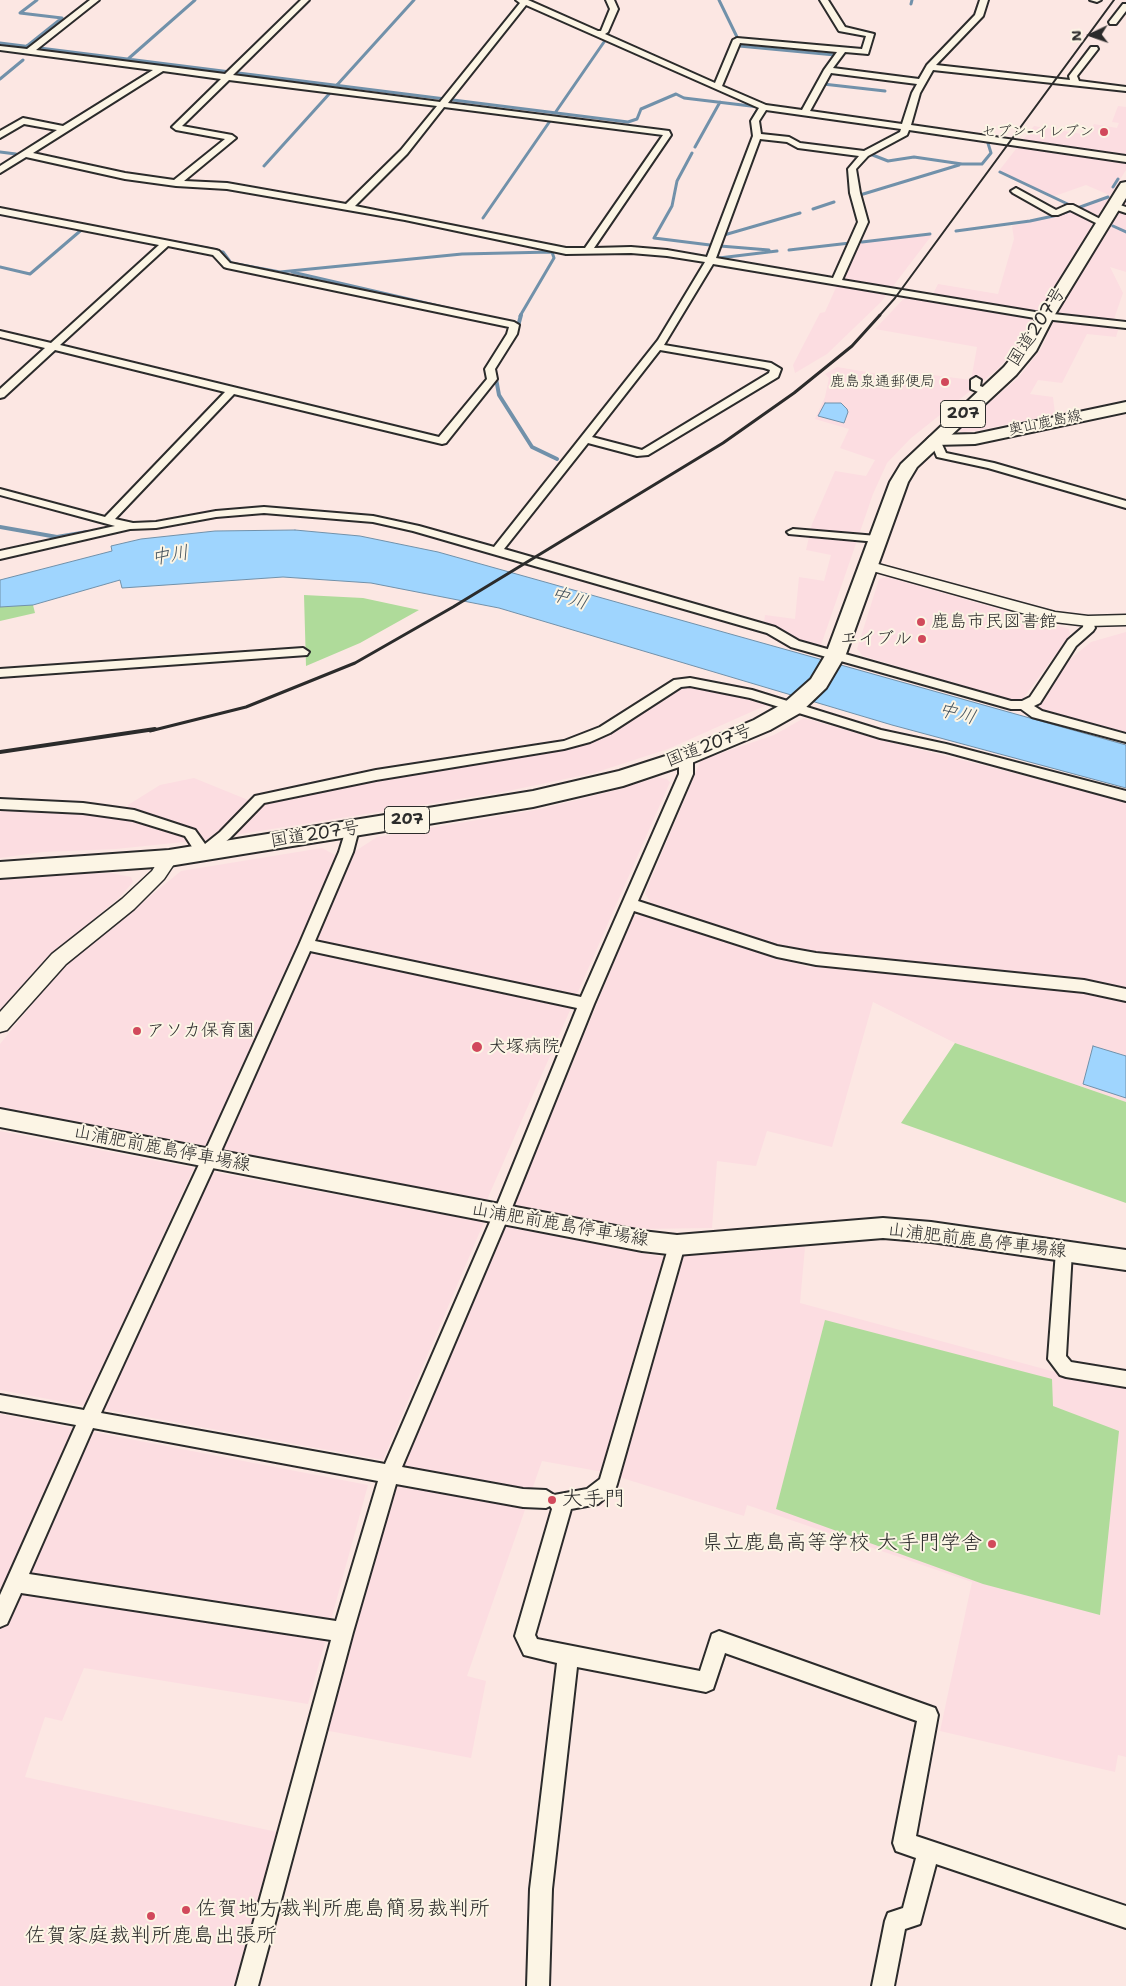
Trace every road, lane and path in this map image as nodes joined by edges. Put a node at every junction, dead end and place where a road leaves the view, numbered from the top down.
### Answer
1 (95, 0) edge
2 (305, 0) edge
3 (610, 0) edge
4 (824, 0) edge
5 (984, 0) edge
6 (523, 1) edge
7 (1126, 6) edge
8 (1114, 22) dead end
9 (599, 34) junction
10 (0, 48) edge
11 (34, 49) junction
12 (843, 49) junction
13 (1094, 49) dead end
14 (930, 67) junction
15 (162, 68) junction
16 (828, 70) junction
17 (229, 74) junction
18 (922, 82) junction
19 (1075, 83) junction
20 (718, 86) junction
21 (1126, 89) edge
22 (445, 101) junction
23 (764, 107) junction
24 (804, 112) junction
25 (906, 126) junction
26 (63, 129) junction
27 (0, 135) edge
28 (757, 136) junction
29 (24, 154) junction
30 (865, 154) junction
31 (1126, 159) edge
32 (0, 170) edge
33 (176, 183) junction
34 (1126, 186) edge
35 (1016, 191) dead end
36 (348, 207) junction
37 (1120, 208) edge
38 (0, 211) edge
39 (1103, 224) junction
40 (166, 243) junction
41 (588, 250) junction
42 (710, 261) junction
43 (837, 281) junction
44 (1046, 316) junction
45 (1126, 326) edge
46 (0, 334) edge
47 (52, 347) junction
48 (658, 347) junction
49 (232, 390) junction
50 (0, 395) edge
51 (1126, 407) edge
52 (585, 439) junction
53 (934, 440) junction
54 (0, 492) edge
55 (1126, 505) edge
56 (107, 521) junction
57 (133, 526) junction
58 (793, 532) dead end
59 (877, 539) junction
60 (497, 551) junction
61 (0, 555) edge
62 (868, 565) junction
63 (1126, 620) edge
64 (1088, 621) junction
65 (303, 652) dead end
66 (835, 656) junction
67 (0, 673) edge
68 (1024, 705) junction
69 (794, 706) junction
70 (1126, 738) edge
71 (686, 757) junction
72 (1126, 796) edge
73 (0, 804) edge
74 (352, 829) junction
75 (203, 852) junction
76 (169, 858) junction
77 (0, 870) edge
78 (629, 904) junction
79 (306, 945) junction
80 (1126, 994) edge
81 (586, 1004) junction
82 (0, 1024) edge
83 (0, 1118) edge
84 (210, 1158) junction
85 (501, 1215) junction
86 (677, 1245) junction
87 (1064, 1251) junction
88 (1126, 1260) edge
89 (1126, 1379) edge
90 (0, 1403) edge
91 (88, 1420) junction
92 (390, 1473) junction
93 (556, 1501) junction
94 (9, 1589) edge
95 (0, 1616) edge
96 (343, 1632) junction
97 (568, 1655) junction
98 (929, 1851) junction
99 (1126, 1917) edge
100 (247, 1986) edge
101 (538, 1986) edge
102 (883, 1986) edge

1 - 11 street
2 - 17 street
3 - 9 street
4 - 12 street
5 - 14 street
6 - 9 street
6 - 22 street
7 - 8 street
9 - 20 street
10 - 11 street
11 - 15 street
12 - 16 street
12 - 20 street
13 - 19 street
14 - 18 street
14 - 19 street
15 - 17 street
15 - 26 street
16 - 18 street
16 - 24 street
17 - 22 street
17 - 33 street
18 - 25 street
19 - 21 street
20 - 23 street
22 - 36 street
22 - 41 street
23 - 24 street
23 - 28 street
24 - 25 street
25 - 30 street
25 - 31 street
26 - 27 street
26 - 29 street
28 - 30 street
28 - 42 street
29 - 32 street
29 - 33 street
30 - 43 street
33 - 36 street
34 - 37 highway, 国道207号 / 207
35 - 39 street
36 - 41 street
37 - 39 highway, 国道207号 / 207
38 - 40 street
39 - 44 highway, 国道207号 / 207
40 - 47 street
40 - 49 street
41 - 42 street
42 - 43 street
42 - 48 street
43 - 44 street
44 - 45 street
44 - 53 highway, 国道207号 / 207
46 - 47 street
47 - 49 street
47 - 50 street
48 - 52 street
48 - 52 street
49 - 56 street
51 - 53 main road, 奥山鹿島線
52 - 60 street
53 - 55 street
53 - 59 highway, 国道207号 / 207
54 - 56 street
56 - 57 street
57 - 60 street
57 - 61 street
58 - 59 street
59 - 62 highway, 国道207号 / 207
60 - 66 street
62 - 64 street
62 - 66 highway, 国道207号 / 207
63 - 64 street
64 - 68 street
65 - 67 street
66 - 68 street
66 - 69 highway, 国道207号 / 207
68 - 70 street
69 - 71 highway, 国道207号 / 207
69 - 72 street
69 - 75 street
71 - 74 highway, 国道207号 / 207
71 - 78 street
73 - 75 street
74 - 75 highway, 国道207号 / 207
74 - 79 street
75 - 76 highway, 国道207号 / 207
76 - 77 highway, 国道207号 / 207
76 - 82 street
78 - 80 street
78 - 81 street
79 - 81 street
79 - 84 street
81 - 85 street
83 - 84 main road, 山浦肥前鹿島停車場線
84 - 85 main road, 山浦肥前鹿島停車場線
84 - 91 street
85 - 86 main road, 山浦肥前鹿島停車場線
85 - 92 street
86 - 87 main road, 山浦肥前鹿島停車場線
86 - 93 street
87 - 88 main road, 山浦肥前鹿島停車場線
87 - 89 street
90 - 91 street
91 - 92 street
91 - 94 street
92 - 93 street
92 - 96 street
93 - 97 street
94 - 95 street
94 - 96 street
96 - 100 street
97 - 98 street
97 - 101 street
98 - 99 street
98 - 102 street

